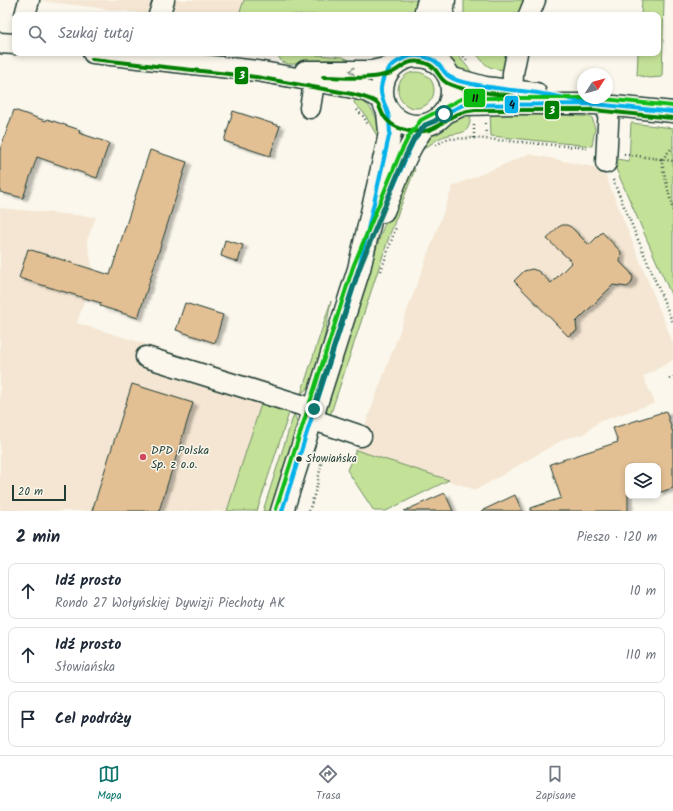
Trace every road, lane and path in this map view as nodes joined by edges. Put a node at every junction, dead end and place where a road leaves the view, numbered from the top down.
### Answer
1 (29, 0) edge
2 (164, 0) edge
3 (429, 0) edge
4 (444, 0) edge
5 (535, 0) edge
6 (26, 12) edge
7 (160, 12) edge
8 (425, 12) edge
9 (442, 12) edge
10 (530, 12) edge
11 (0, 43) edge
12 (12, 44) edge
13 (148, 56) edge
14 (408, 56) edge
15 (420, 56) edge
16 (516, 56) edge
17 (443, 65) edge
18 (390, 67) junction
19 (315, 76) junction
20 (512, 97) junction
21 (385, 105) junction
22 (602, 105) junction
23 (310, 108) dead end
24 (355, 108) dead end
25 (673, 112) edge
26 (444, 114) junction
27 (425, 125) junction
28 (370, 129) dead end
29 (434, 147) dead end
30 (673, 147) edge
31 (606, 157) junction
32 (661, 159) junction
33 (673, 161) edge
34 (673, 211) edge
35 (398, 220) dead end
36 (359, 269) junction
37 (378, 278) dead end
38 (673, 323) edge
39 (146, 357) dead end
40 (673, 377) edge
41 (669, 379) dead end
42 (313, 414) junction
43 (361, 436) dead end
44 (324, 449) dead end
45 (282, 511) edge
46 (309, 511) edge

1 - 6 street
2 - 7 street
3 - 8 main road
4 - 9 main road
5 - 10 street
11 - 12 street
13 - 19 street
14 - 18 main road
15 - 17 main road
16 - 20 street
17 - 20 street
17 - 26 main road
18 -> 19 street
18 - 21 main road
19 - 21 street
19 - 23 street
20 - 22 street
20 - 26 street
21 - 27 main road
21 - 36 main road
22 - 25 street
22 - 31 street
24 - 28 path
26 - 27 main road
27 - 36 main road
29 - 31 path
30 - 32 path
31 - 32 path
31 - 38 path
32 - 33 path
32 - 34 path
35 - 37 path
36 - 42 main road
39 - 42 street
40 - 41 path
42 - 43 street
42 - 45 main road
44 - 46 path

